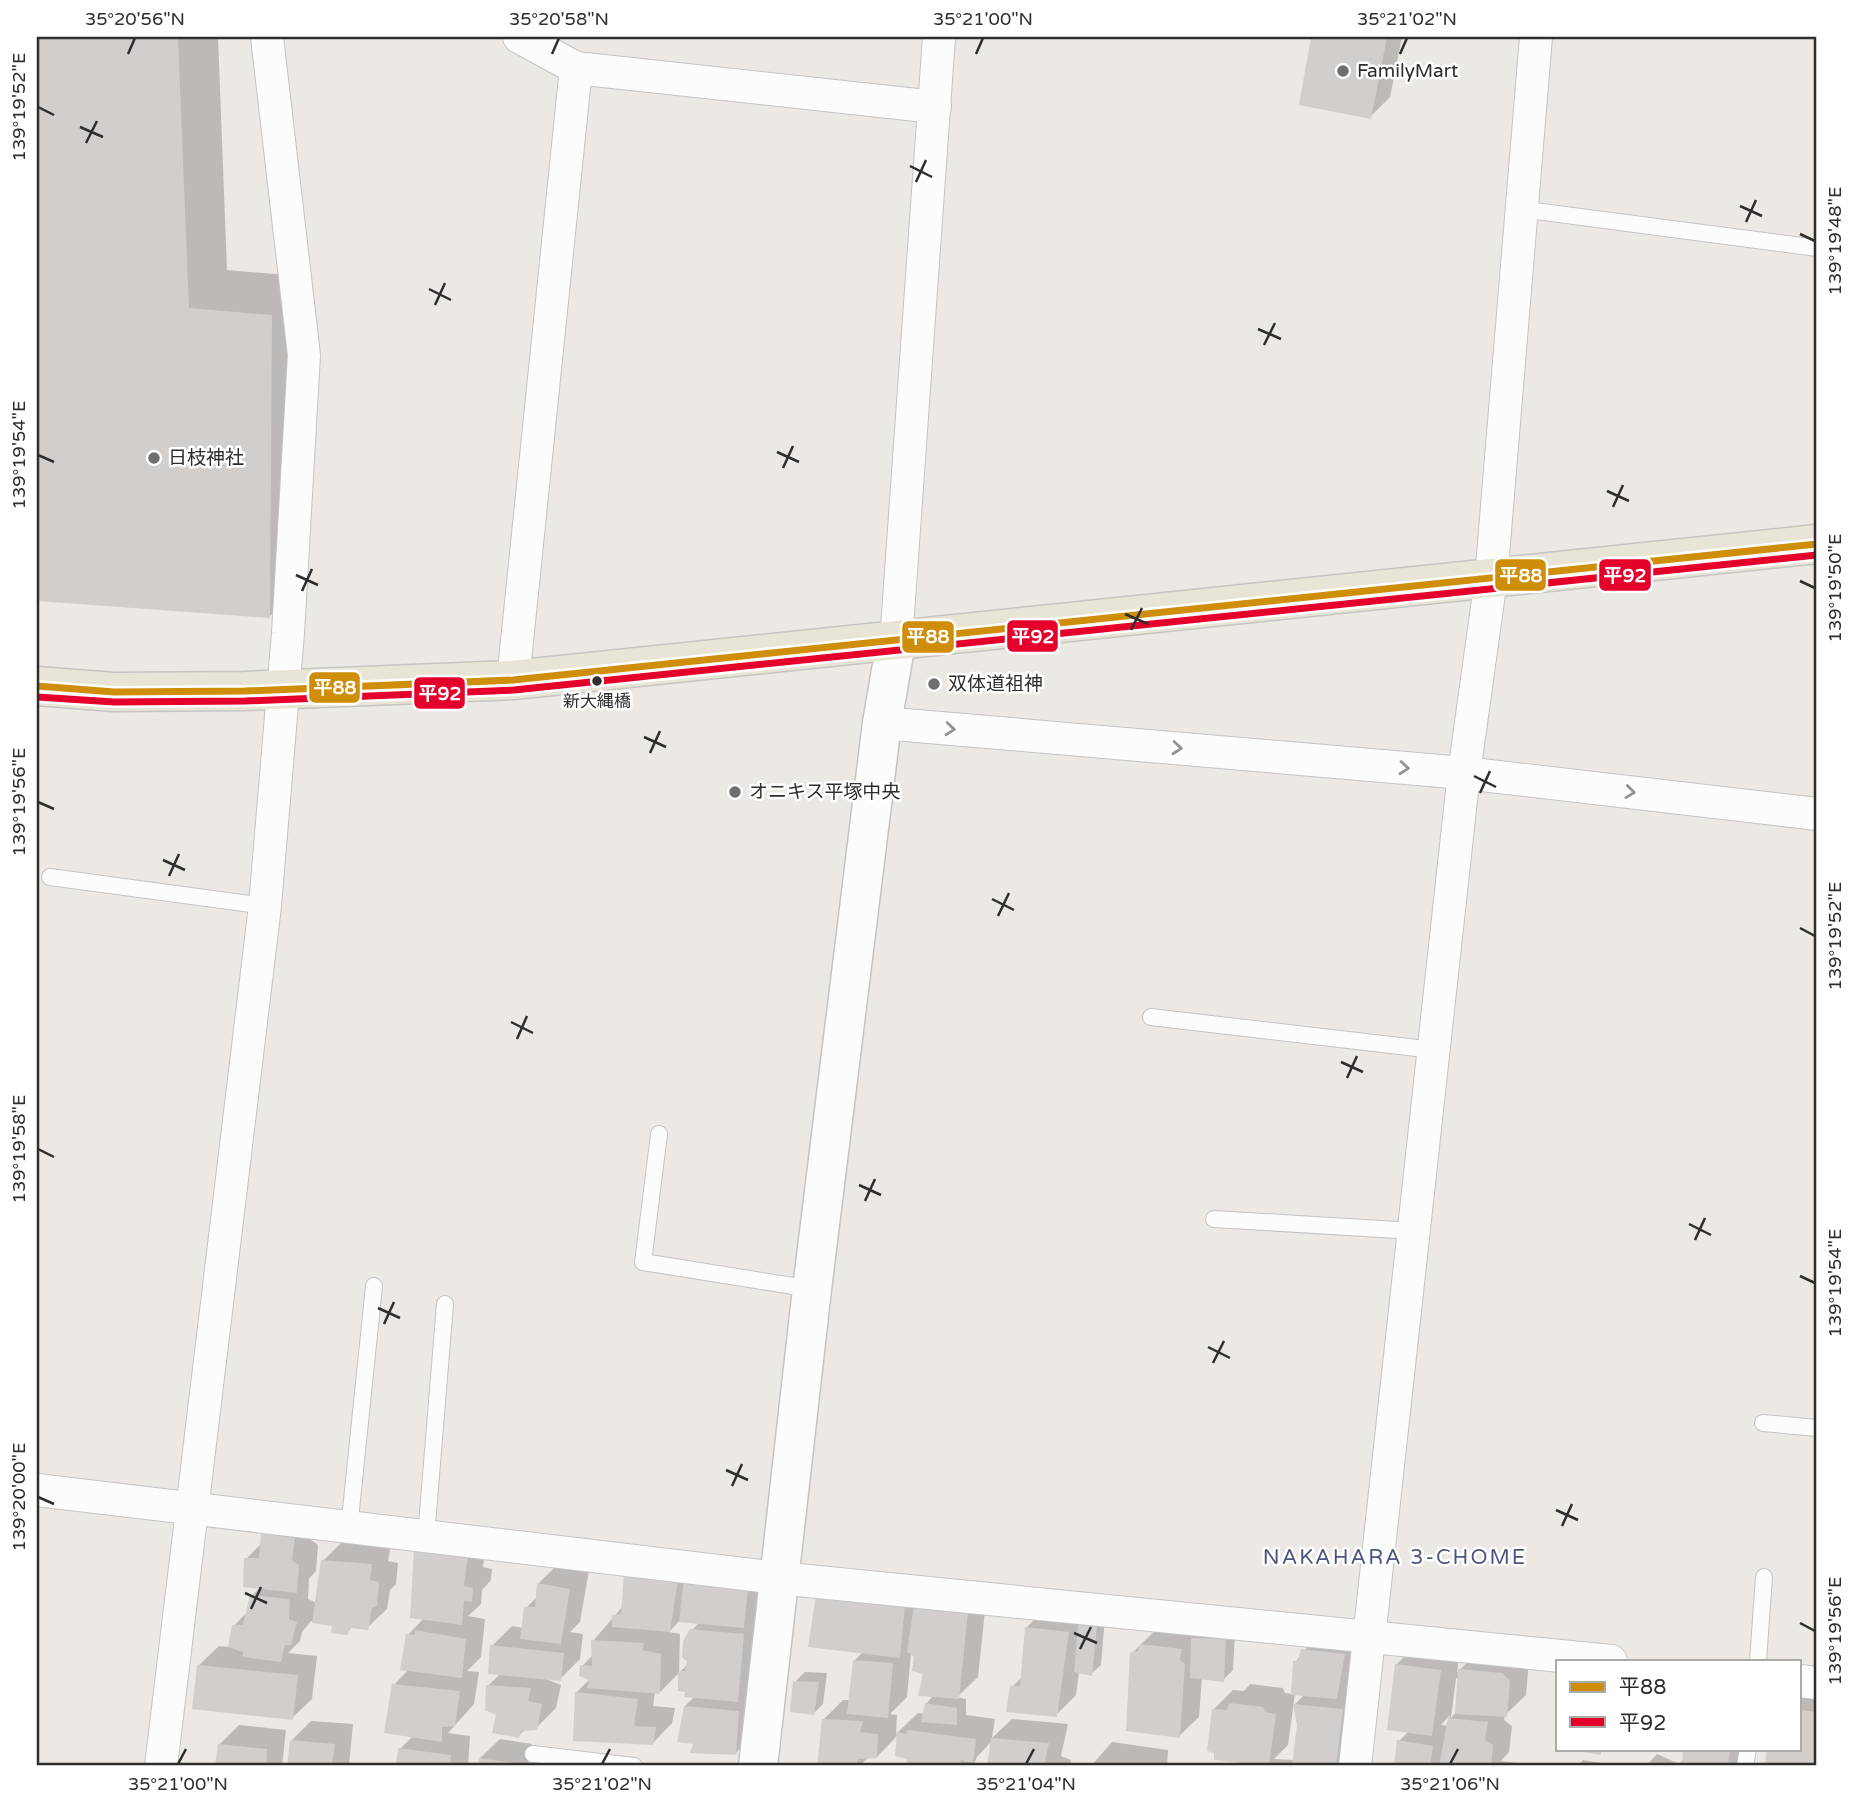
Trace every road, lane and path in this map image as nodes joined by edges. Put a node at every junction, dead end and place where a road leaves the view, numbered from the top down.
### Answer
1 (268, 37) edge
2 (519, 37) edge
3 (939, 37) edge
4 (1536, 37) edge
5 (576, 68) junction
6 (935, 107) junction
7 (1520, 209) junction
8 (1817, 248) edge
9 (1817, 544) edge
10 (1491, 579) junction
11 (896, 642) junction
12 (513, 680) junction
13 (37, 686) edge
14 (284, 688) junction
15 (882, 723) junction
16 (1464, 773) junction
17 (1817, 814) edge
18 (50, 877) dead end
19 (265, 906) junction
20 (1151, 1017) dead end
21 (1434, 1050) junction
22 (659, 1135) dead end
23 (1214, 1219) dead end
24 (1414, 1231) junction
25 (374, 1286) dead end
26 (812, 1289) junction
27 (445, 1304) dead end
28 (1763, 1423) dead end
29 (1817, 1428) edge
30 (37, 1490) edge
31 (190, 1510) junction
32 (349, 1529) junction
33 (426, 1537) junction
34 (1764, 1577) dead end
35 (778, 1578) junction
36 (1370, 1635) junction
37 (1602, 1660) edge
38 (1758, 1660) edge
39 (533, 1754) dead end
40 (161, 1766) edge
41 (634, 1766) edge
42 (758, 1766) edge
43 (1355, 1766) edge

1 - 14 street
2 - 5 street
3 - 6 street
4 - 7 street
5 - 6 street
5 - 12 street
6 - 11 street
7 - 8 lane
7 - 10 street
9 - 10 main road
10 - 11 main road
10 - 16 street
11 - 12 main road
11 - 15 street
12 - 14 main road
13 - 14 main road
14 - 19 street
15 -> 16 street
15 - 26 street
16 -> 17 street
16 - 21 street
18 - 19 lane
19 - 31 street
20 - 21 lane
21 - 24 street
22 - 26 lane
23 - 24 lane
24 - 36 street
25 - 32 lane
26 - 35 street
27 - 33 lane
28 - 29 lane
30 - 31 street
31 - 32 street
31 - 40 street
32 - 33 street
33 - 35 street
34 - 38 lane
35 - 36 street
35 - 42 street
36 - 37 street
36 - 43 street
39 - 41 lane

